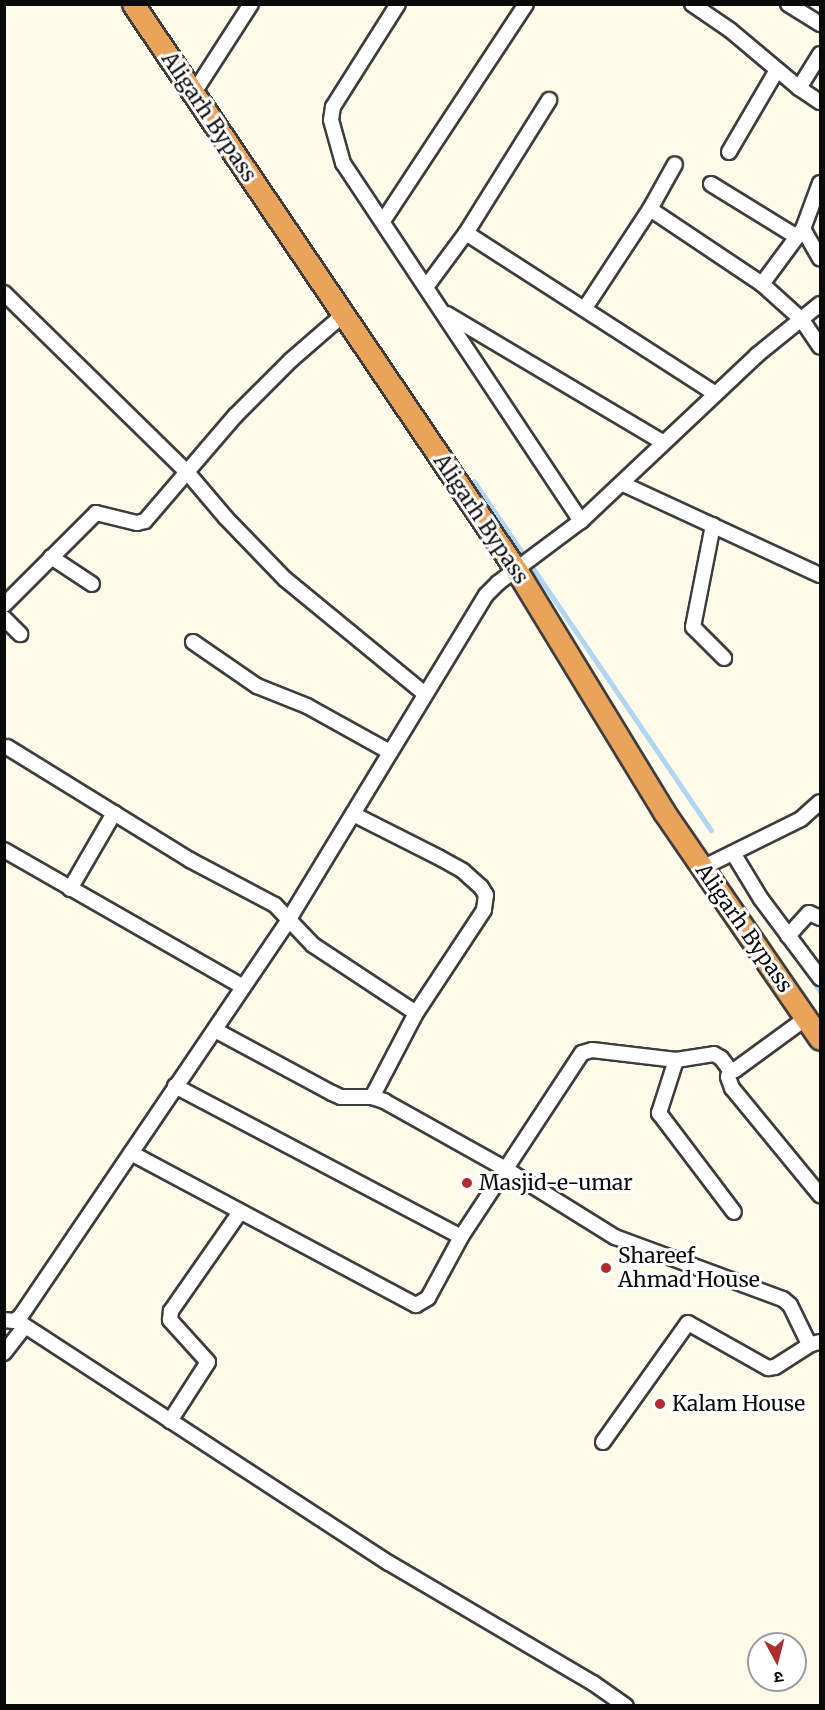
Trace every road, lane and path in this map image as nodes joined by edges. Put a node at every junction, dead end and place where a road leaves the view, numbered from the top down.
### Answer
1 (251, 4) edge
2 (398, 4) edge
3 (526, 4) edge
4 (692, 4) edge
5 (788, 4) edge
6 (140, 8) edge
7 (820, 24) edge
8 (820, 54) edge
9 (777, 70) junction
10 (799, 88) junction
11 (193, 94) junction
12 (549, 100) dead end
13 (820, 102) edge
14 (729, 152) dead end
15 (675, 164) dead end
16 (820, 183) edge
17 (711, 184) dead end
18 (650, 209) junction
19 (383, 221) junction
20 (800, 232) junction
21 (466, 233) junction
22 (820, 258) edge
23 (762, 284) junction
24 (426, 287) junction
25 (4, 293) edge
26 (820, 304) edge
27 (585, 308) junction
28 (444, 312) junction
29 (343, 315) junction
30 (802, 320) junction
31 (820, 347) edge
32 (716, 394) junction
33 (664, 443) junction
34 (187, 472) junction
35 (623, 484) junction
36 (581, 521) junction
37 (713, 525) junction
38 (51, 557) junction
39 (520, 568) junction
40 (820, 575) edge
41 (92, 584) dead end
42 (4, 606) edge
43 (4, 618) edge
44 (20, 634) dead end
45 (193, 642) dead end
46 (724, 658) dead end
47 (425, 694) junction
48 (7, 747) dead end
49 (390, 752) junction
50 (820, 802) edge
51 (114, 813) junction
52 (353, 814) junction
53 (4, 850) edge
54 (734, 853) junction
55 (702, 868) junction
56 (70, 889) junction
57 (820, 918) edge
58 (289, 919) junction
59 (788, 936) junction
60 (820, 978) edge
61 (243, 987) junction
62 (416, 1013) junction
63 (806, 1018) junction
64 (215, 1029) junction
65 (820, 1039) edge
66 (676, 1060) junction
67 (730, 1070) junction
68 (175, 1086) junction
69 (372, 1097) junction
70 (131, 1153) junction
71 (504, 1168) junction
72 (820, 1194) edge
73 (240, 1212) junction
74 (734, 1212) dead end
75 (461, 1237) junction
76 (15, 1322) edge
77 (816, 1343) edge
78 (4, 1353) edge
79 (170, 1421) junction
80 (603, 1442) dead end
81 (626, 1706) edge

1 - 11 street
2 - 19 street
3 - 19 street
4 - 9 street
5 - 7 street
6 - 11 highway, Aligarh Bypass
8 - 10 street
9 - 10 street
9 - 14 street
10 - 13 street
11 - 29 highway, Aligarh Bypass
12 - 21 street
15 - 18 street
16 - 20 street
17 - 20 street
18 - 23 street
18 - 27 street
19 - 24 street
20 - 22 street
20 - 23 street
21 - 24 street
21 - 27 street
23 - 30 street
24 - 28 street
25 - 34 street
26 - 30 street
27 - 32 street
28 - 33 street
28 - 36 street
29 - 34 street
29 - 39 highway, Aligarh Bypass
30 - 31 street
30 - 32 street
32 - 33 street
33 - 35 street
34 - 38 street
34 - 47 street
35 - 36 street
35 - 37 street
36 - 39 street
37 - 40 street
37 - 46 street
38 - 41 street
38 - 42 street
39 - 47 street
39 - 55 highway, Aligarh Bypass
43 - 44 street
45 - 49 street
47 - 49 street
48 - 51 street
49 - 52 street
50 - 54 street
51 - 56 street
51 - 58 street
52 - 58 street
52 - 62 street
53 - 56 street
54 - 55 street
54 - 59 street
55 - 63 highway, Aligarh Bypass
56 - 61 street
57 - 59 street
58 - 61 street
58 - 62 street
59 - 60 street
61 - 64 street
62 - 69 street
63 - 65 highway, Aligarh Bypass
63 - 67 street
64 - 68 street
64 - 69 street
66 - 67 street
66 - 71 street
66 - 74 street
67 - 72 street
68 - 70 street
68 - 75 street
69 - 71 street
70 - 73 street
70 - 76 street
71 - 75 street
71 - 77 street
73 - 75 street
73 - 79 street
76 - 78 street
76 - 79 street
77 - 80 street
79 - 81 street

